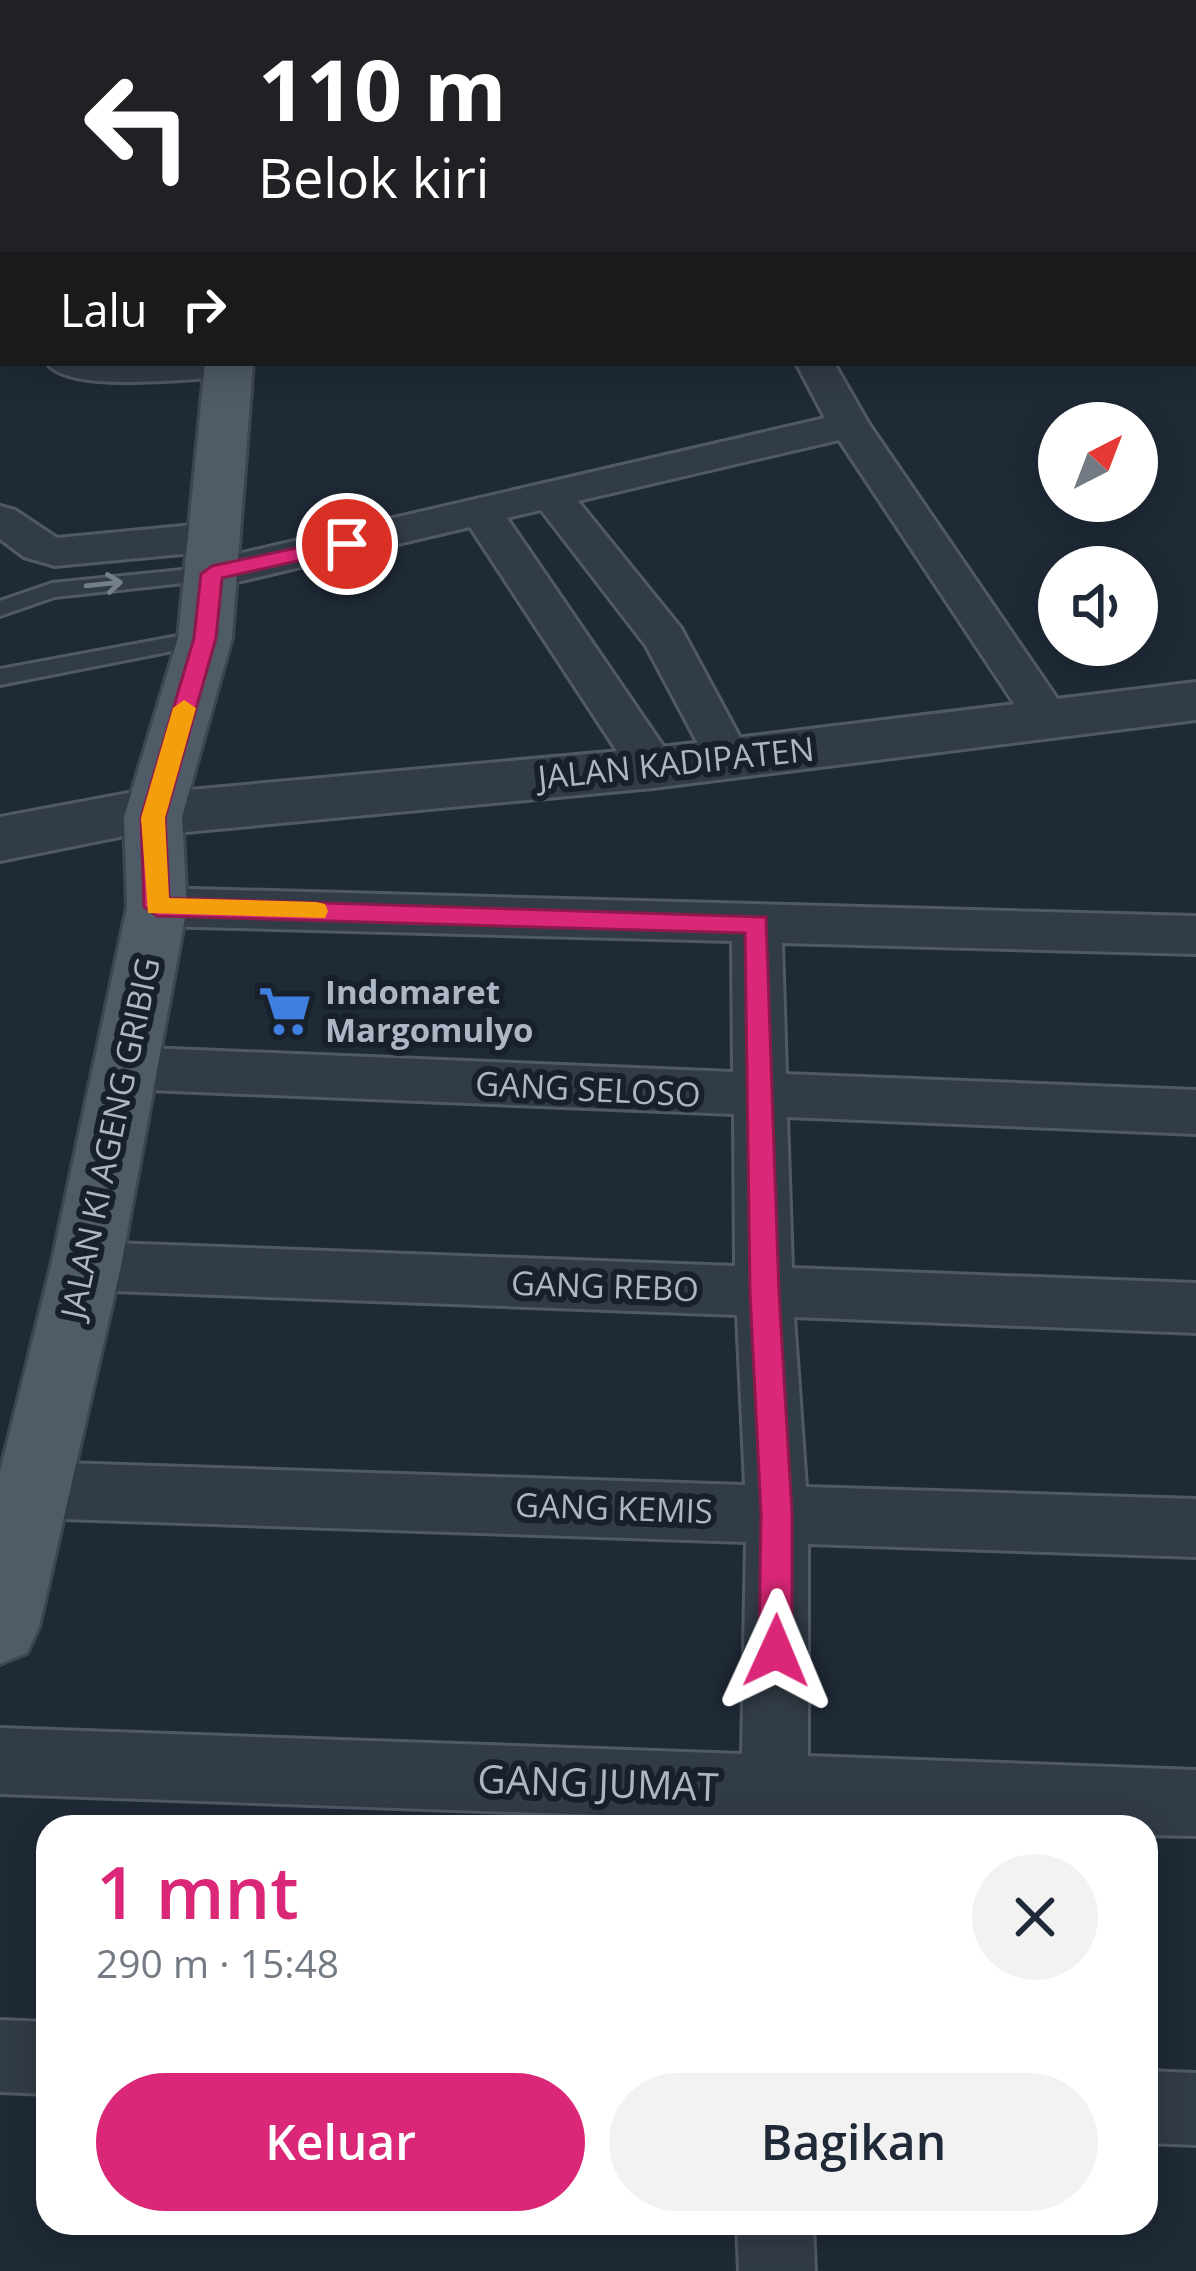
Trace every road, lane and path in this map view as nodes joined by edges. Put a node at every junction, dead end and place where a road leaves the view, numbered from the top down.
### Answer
1 (72, 366) edge
2 (169, 366) edge
3 (229, 366) edge
4 (816, 366) edge
5 (849, 425) junction
6 (552, 496) junction
7 (483, 514) junction
8 (0, 519) edge
9 (213, 555) junction
10 (0, 609) edge
11 (205, 638) junction
12 (0, 677) edge
13 (1196, 701) edge
14 (1047, 718) junction
15 (728, 758) junction
16 (653, 768) junction
17 (144, 815) junction
18 (0, 839) edge
19 (157, 907) junction
20 (757, 923) junction
21 (1196, 935) edge
22 (124, 1068) junction
23 (763, 1097) junction
24 (1196, 1112) edge
25 (86, 1266) junction
26 (764, 1293) junction
27 (1196, 1308) edge
28 (32, 1490) junction
29 (777, 1513) junction
30 (1196, 1528) edge
31 (0, 1627) edge
32 (0, 1761) edge
33 (1196, 1803) edge
34 (774, 1808) edge
35 (0, 2056) edge
36 (36, 2058) edge
37 (1158, 2107) edge
38 (1196, 2109) edge
39 (776, 2235) edge
40 (778, 2271) edge

1 - 2 street
3 - 9 main road, JALAN KI AGENG GRIBIG
4 - 5 street
5 - 6 street
5 - 14 street
6 - 7 street
6 - 15 street
7 - 9 street
7 - 16 street
8 - 9 street
10 -> 9 lane
9 - 11 main road, JALAN KI AGENG GRIBIG
11 - 12 lane
11 - 17 main road, JALAN KI AGENG GRIBIG
13 - 14 street, JALAN KADIPATEN
14 - 15 street, JALAN KADIPATEN
15 - 16 street, JALAN KADIPATEN
16 - 17 street, JALAN KADIPATEN
17 - 18 street, JALAN KADIPATEN
17 - 19 main road, JALAN KI AGENG GRIBIG
19 - 20 street
19 - 22 main road, JALAN KI AGENG GRIBIG
20 - 21 street
20 - 23 street
22 - 23 street, GANG SELOSO
22 - 25 main road, JALAN KI AGENG GRIBIG
23 - 24 street, GANG SELOSO
23 - 26 street
25 - 26 street, GANG REBO
25 - 28 main road, JALAN KI AGENG GRIBIG
26 - 27 street, GANG REBO
26 - 29 street
28 - 29 street, GANG KEMIS
28 - 31 main road, JALAN KI AGENG GRIBIG
29 - 30 street, GANG KEMIS
29 - 34 street
32 - 34 street, GANG JUMAT
33 - 34 street, GANG JUMAT
35 - 36 street
37 - 38 street
39 - 40 street

